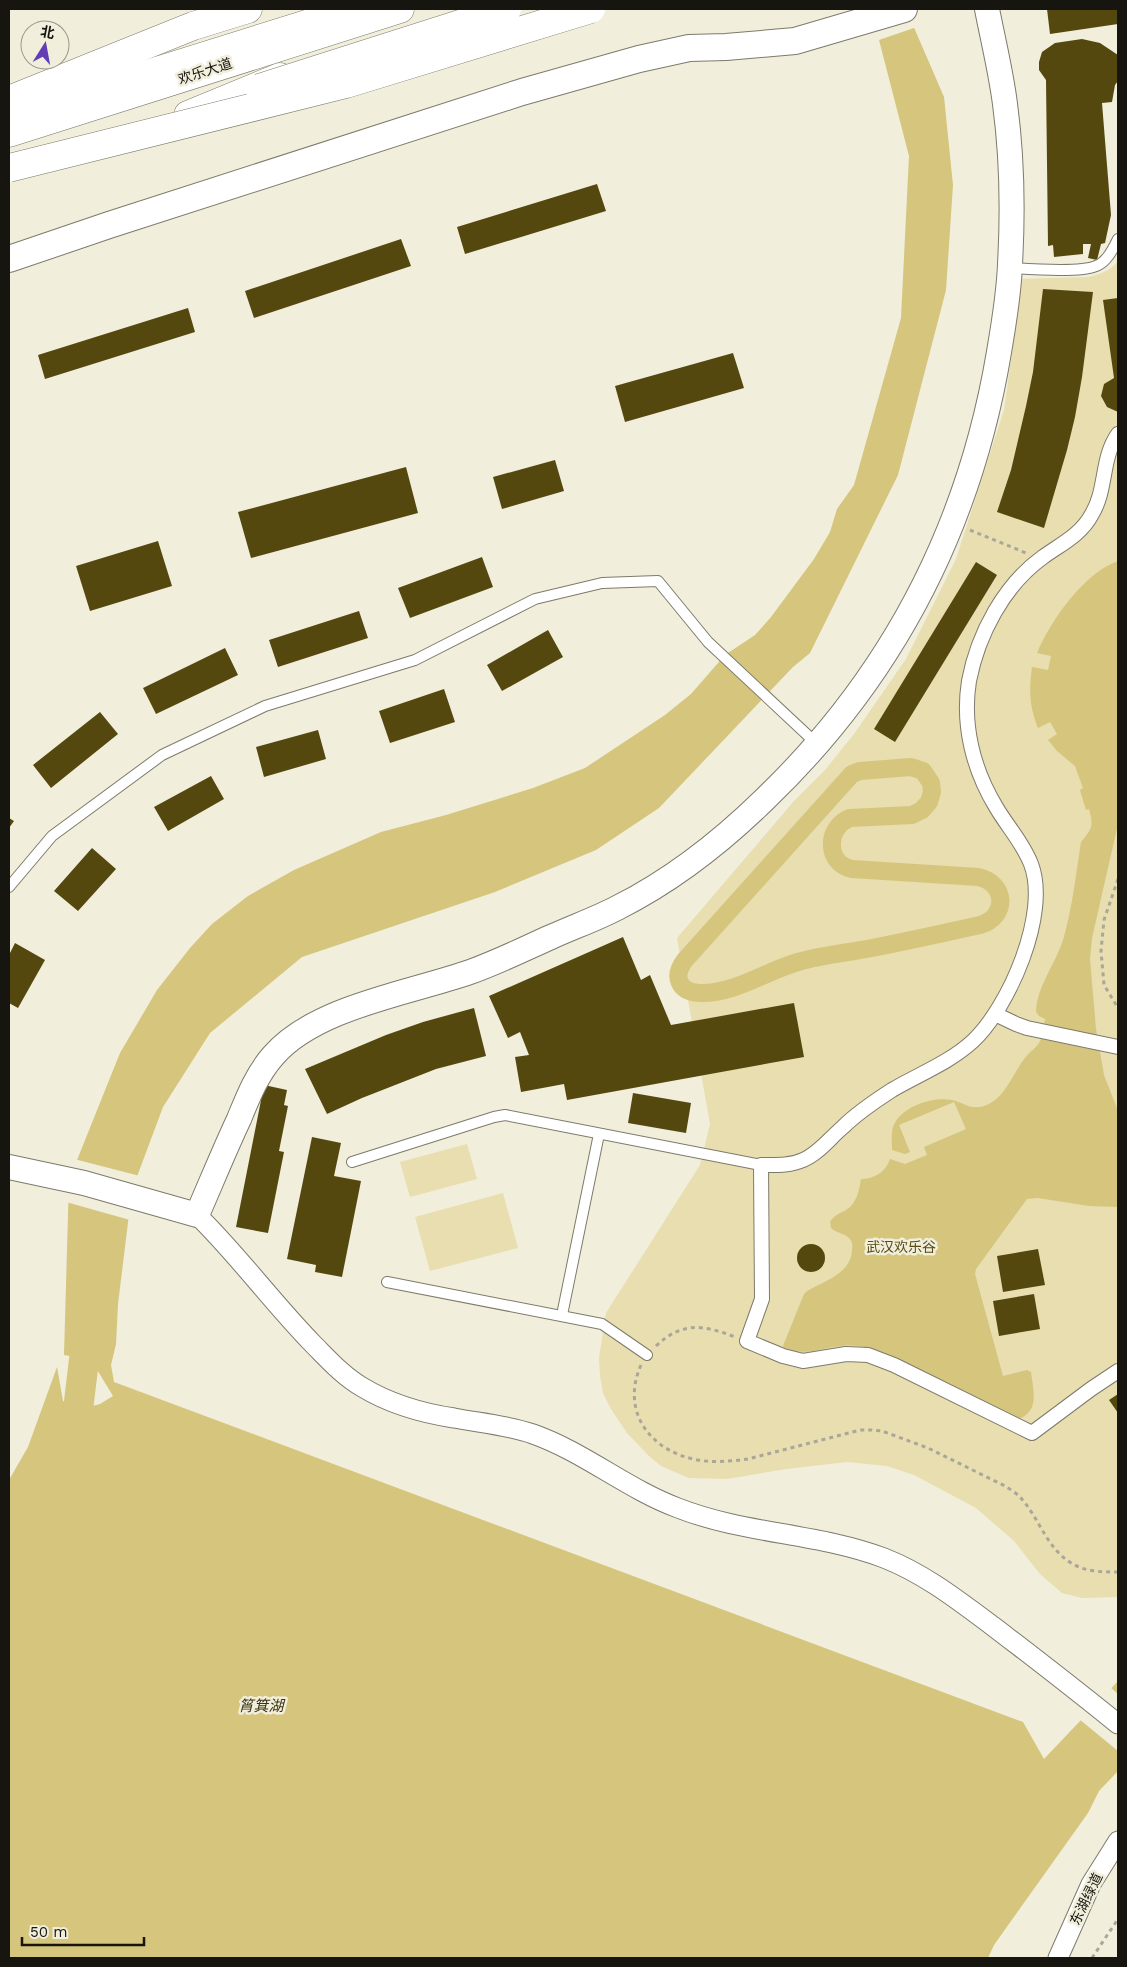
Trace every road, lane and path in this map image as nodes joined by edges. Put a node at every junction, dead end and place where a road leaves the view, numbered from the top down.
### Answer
1 (248, 9) edge
2 (355, 9) edge
3 (400, 9) edge
4 (479, 9) edge
5 (507, 9) edge
6 (591, 9) edge
7 (904, 9) edge
8 (988, 9) edge
9 (9, 100) edge
10 (9, 117) edge
11 (9, 133) edge
12 (9, 167) edge
13 (9, 181) edge
14 (1118, 240) edge
15 (9, 259) edge
16 (1010, 268) junction
17 (1118, 434) edge
18 (953, 523) junction
19 (1041, 559) junction
20 (818, 745) junction
21 (1118, 879) edge
22 (9, 887) edge
23 (1118, 1008) edge
24 (995, 1014) junction
25 (1116, 1047) edge
26 (599, 1134) junction
27 (352, 1162) dead end
28 (761, 1165) junction
29 (9, 1166) edge
30 (197, 1215) junction
31 (387, 1282) dead end
32 (562, 1315) junction
33 (747, 1341) junction
34 (647, 1355) junction
35 (1118, 1371) edge
36 (1118, 1572) edge
37 (1118, 1724) edge
38 (1118, 1841) edge
39 (1118, 1920) edge
40 (1058, 1958) edge
41 (1092, 1958) edge

1 - 9 main road
2 - 10 main road, 欢乐大道
3 - 11 main road, 欢乐大道
4 - 13 main road
5 - 12 main road, bridge
6 - 12 main road, bridge
7 - 15 main road
8 - 16 street
14 - 16 lane
16 - 18 street
17 - 19 street
18 - 19 path
18 - 20 street
19 - 24 street
20 - 22 lane
20 - 30 street
21 - 23 path
24 - 25 street
24 - 28 street
26 - 27 lane
26 - 28 lane
26 - 32 lane
28 - 33 street
29 - 30 street
30 - 37 street
31 - 32 lane
32 - 34 lane
33 - 34 path
33 - 35 street
34 - 36 path
38 - 40 street, 东湖绿道
39 - 41 path

